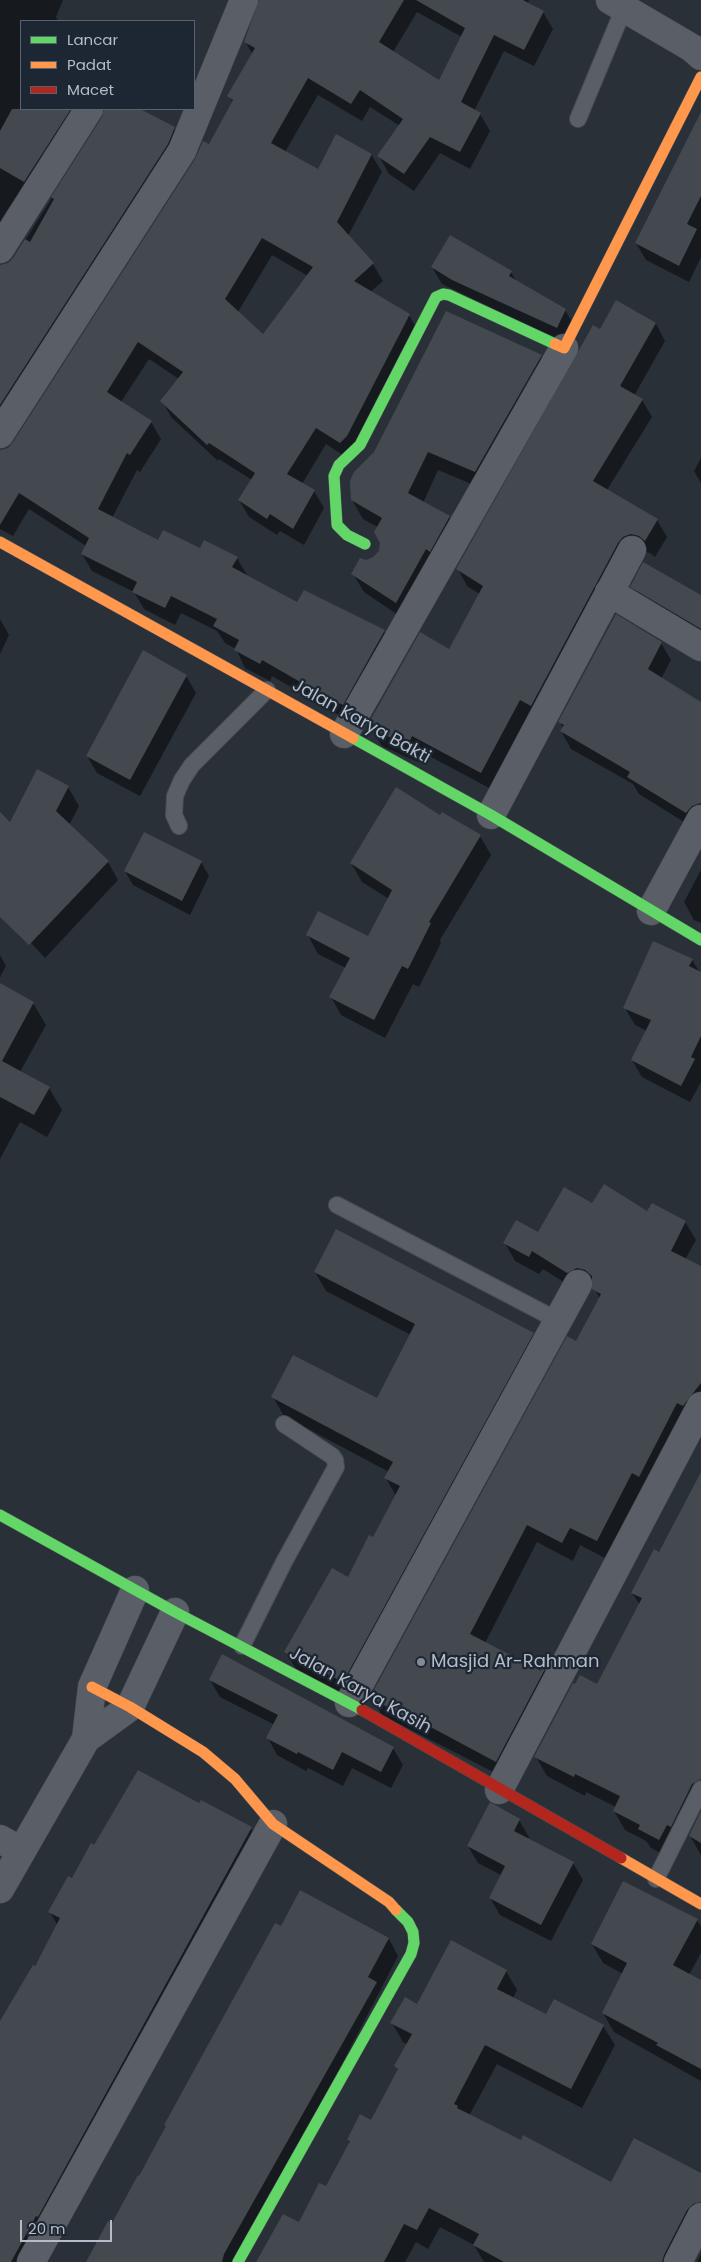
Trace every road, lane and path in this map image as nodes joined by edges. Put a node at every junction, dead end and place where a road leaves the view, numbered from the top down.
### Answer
1 (244, 0) edge
2 (617, 4) edge
3 (701, 56) edge
4 (701, 77) edge
5 (88, 110) edge
6 (578, 118) dead end
7 (0, 249) edge
8 (564, 348) junction
9 (0, 434) edge
10 (0, 542) edge
11 (365, 544) dead end
12 (632, 550) dead end
13 (609, 592) junction
14 (701, 647) edge
15 (267, 690) junction
16 (344, 734) junction
17 (499, 819) junction
18 (701, 819) edge
19 (179, 826) dead end
20 (651, 911) junction
21 (701, 940) edge
22 (337, 1205) dead end
23 (578, 1284) dead end
24 (557, 1320) junction
25 (701, 1406) edge
26 (284, 1424) dead end
27 (0, 1515) edge
28 (135, 1590) junction
29 (175, 1612) junction
30 (242, 1646) junction
31 (92, 1687) junction
32 (348, 1703) junction
33 (130, 1708) junction
34 (86, 1739) junction
35 (701, 1789) edge
36 (499, 1790) junction
37 (273, 1824) junction
38 (11, 1845) edge
39 (656, 1879) junction
40 (0, 1889) edge
41 (701, 1904) edge
42 (701, 2217) edge
43 (32, 2262) edge
44 (238, 2262) edge
45 (678, 2262) edge

1 - 9 street
2 - 3 street
2 - 6 lane
4 - 8 street
5 - 7 street
8 - 11 street
8 - 16 street
10 - 15 street, Jalan Karya Bakti
12 - 13 street
13 - 14 street
13 - 17 street
15 - 16 street, Jalan Karya Bakti
15 - 19 lane
16 - 17 street, Jalan Karya Bakti
17 - 20 street, Jalan Karya Bakti
18 - 20 street
20 - 21 street, Jalan Karya Bakti
22 - 24 lane
23 - 24 street
24 - 32 street
25 - 36 street
26 - 30 lane
27 - 28 street, Jalan Karya Kasih
28 - 29 street, Jalan Karya Kasih
28 - 31 street
29 - 30 street, Jalan Karya Kasih
29 - 33 street
30 - 32 street, Jalan Karya Kasih
31 - 33 street
31 - 34 street
32 - 36 street, Jalan Karya Kasih
33 - 34 street
33 - 37 street
34 - 38 street
35 - 39 lane
36 - 39 street, Jalan Karya Kasih
37 - 43 street
37 - 44 street
38 - 40 street
39 - 41 street, Jalan Karya Kasih
42 - 45 street

